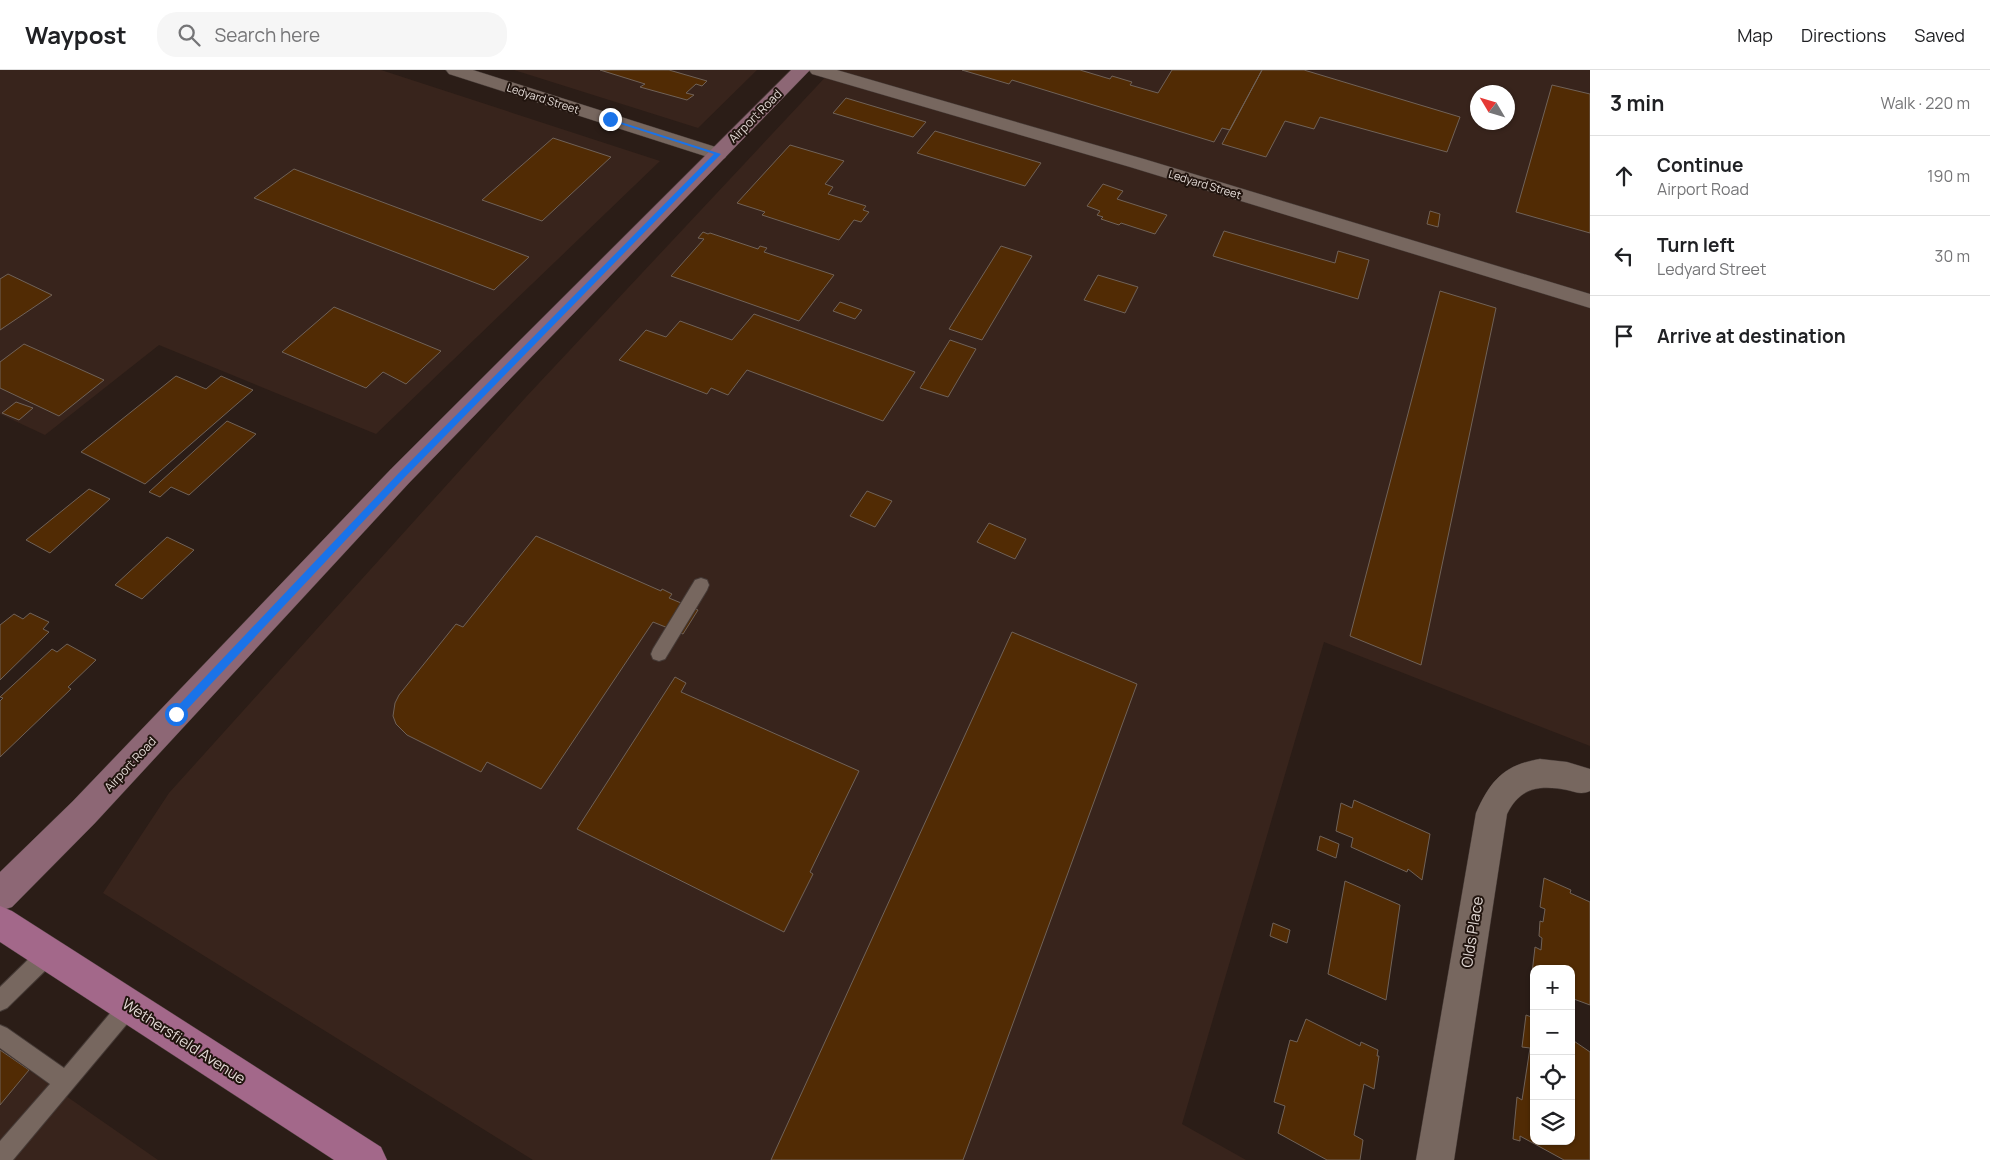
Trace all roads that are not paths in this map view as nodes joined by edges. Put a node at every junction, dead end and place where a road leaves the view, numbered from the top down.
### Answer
1 (455, 70) edge
2 (801, 70) edge
3 (818, 70) edge
4 (718, 154) junction
5 (1590, 301) edge
6 (701, 585) dead end
7 (659, 654) dead end
8 (1582, 780) dead end
9 (0, 895) edge
10 (0, 923) edge
11 (48, 954) junction
12 (0, 1001) edge
13 (130, 1005) junction
14 (0, 1035) edge
15 (66, 1082) junction
16 (0, 1158) edge
17 (368, 1160) edge
18 (1435, 1160) edge

1 - 4 street, Ledyard Street
2 - 4 main road, Airport Road
3 - 5 street, Ledyard Street
4 - 9 main road, Airport Road
6 - 7 lane
8 - 18 street, Olds Place
10 - 11 main road, Wethersfield Avenue
11 - 12 lane
11 - 13 main road, Wethersfield Avenue
13 - 15 lane
13 - 17 main road, Wethersfield Avenue
14 - 15 lane
15 - 16 lane

